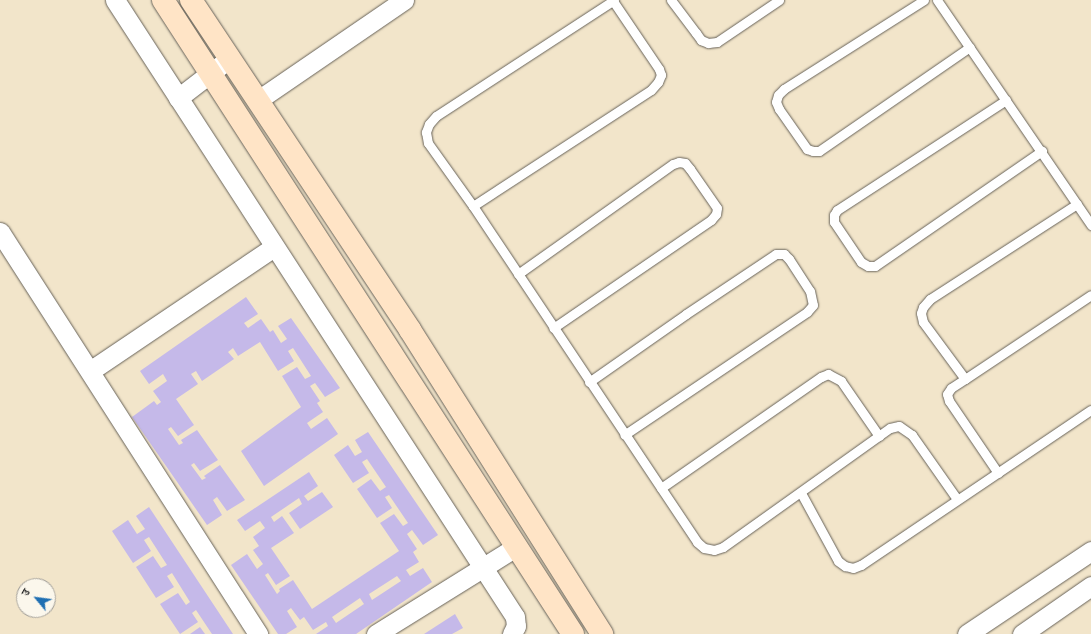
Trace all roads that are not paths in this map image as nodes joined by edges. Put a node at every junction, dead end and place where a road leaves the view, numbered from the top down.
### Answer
1 (115, 0) edge
2 (163, 0) edge
3 (191, 0) edge
4 (404, 0) edge
5 (614, 0) edge
6 (672, 0) edge
7 (779, 0) edge
8 (924, 0) edge
9 (937, 0) edge
10 (970, 47) junction
11 (230, 58) junction
12 (210, 74) junction
13 (178, 98) junction
14 (258, 100) junction
15 (1006, 100) junction
16 (1042, 151) junction
17 (1077, 204) junction
18 (474, 206) junction
19 (1091, 225) edge
20 (0, 232) edge
21 (274, 247) junction
22 (518, 274) junction
23 (1091, 295) edge
24 (553, 328) junction
25 (90, 371) junction
26 (964, 379) junction
27 (589, 382) junction
28 (1091, 410) edge
29 (624, 435) junction
30 (879, 436) junction
31 (998, 473) junction
32 (661, 488) junction
33 (801, 493) junction
34 (957, 499) junction
35 (516, 546) junction
36 (1091, 551) edge
37 (482, 568) junction
38 (1091, 586) edge
39 (258, 634) edge
40 (376, 634) edge
41 (512, 634) edge
42 (573, 634) edge
43 (602, 634) edge
44 (967, 634) edge
45 (1022, 634) edge

1 - 13 street
2 - 12 street
3 - 11 street
4 - 14 street
5 - 18 lane
5 - 18 lane
6 - 7 lane
8 - 10 lane
9 - 10 lane
10 - 15 lane
11 - 12 street
11 - 14 street
12 - 13 street
12 - 35 street
13 - 21 street
14 - 43 street
15 - 16 lane
15 - 16 lane
16 - 17 lane
17 - 19 lane
17 - 26 lane
18 - 22 lane
20 - 25 street
21 - 25 street
21 - 37 street
22 - 24 lane
22 - 24 lane
23 - 26 lane
24 - 27 lane
25 - 39 street
26 - 31 lane
27 - 29 lane
27 - 29 lane
28 - 31 lane
29 - 32 lane
30 - 32 lane
30 - 33 lane
30 - 34 lane
31 - 34 lane
32 - 33 lane
33 - 34 lane
35 - 37 street
35 - 42 street
36 - 44 street
37 - 40 street
37 - 41 street
38 - 45 street

